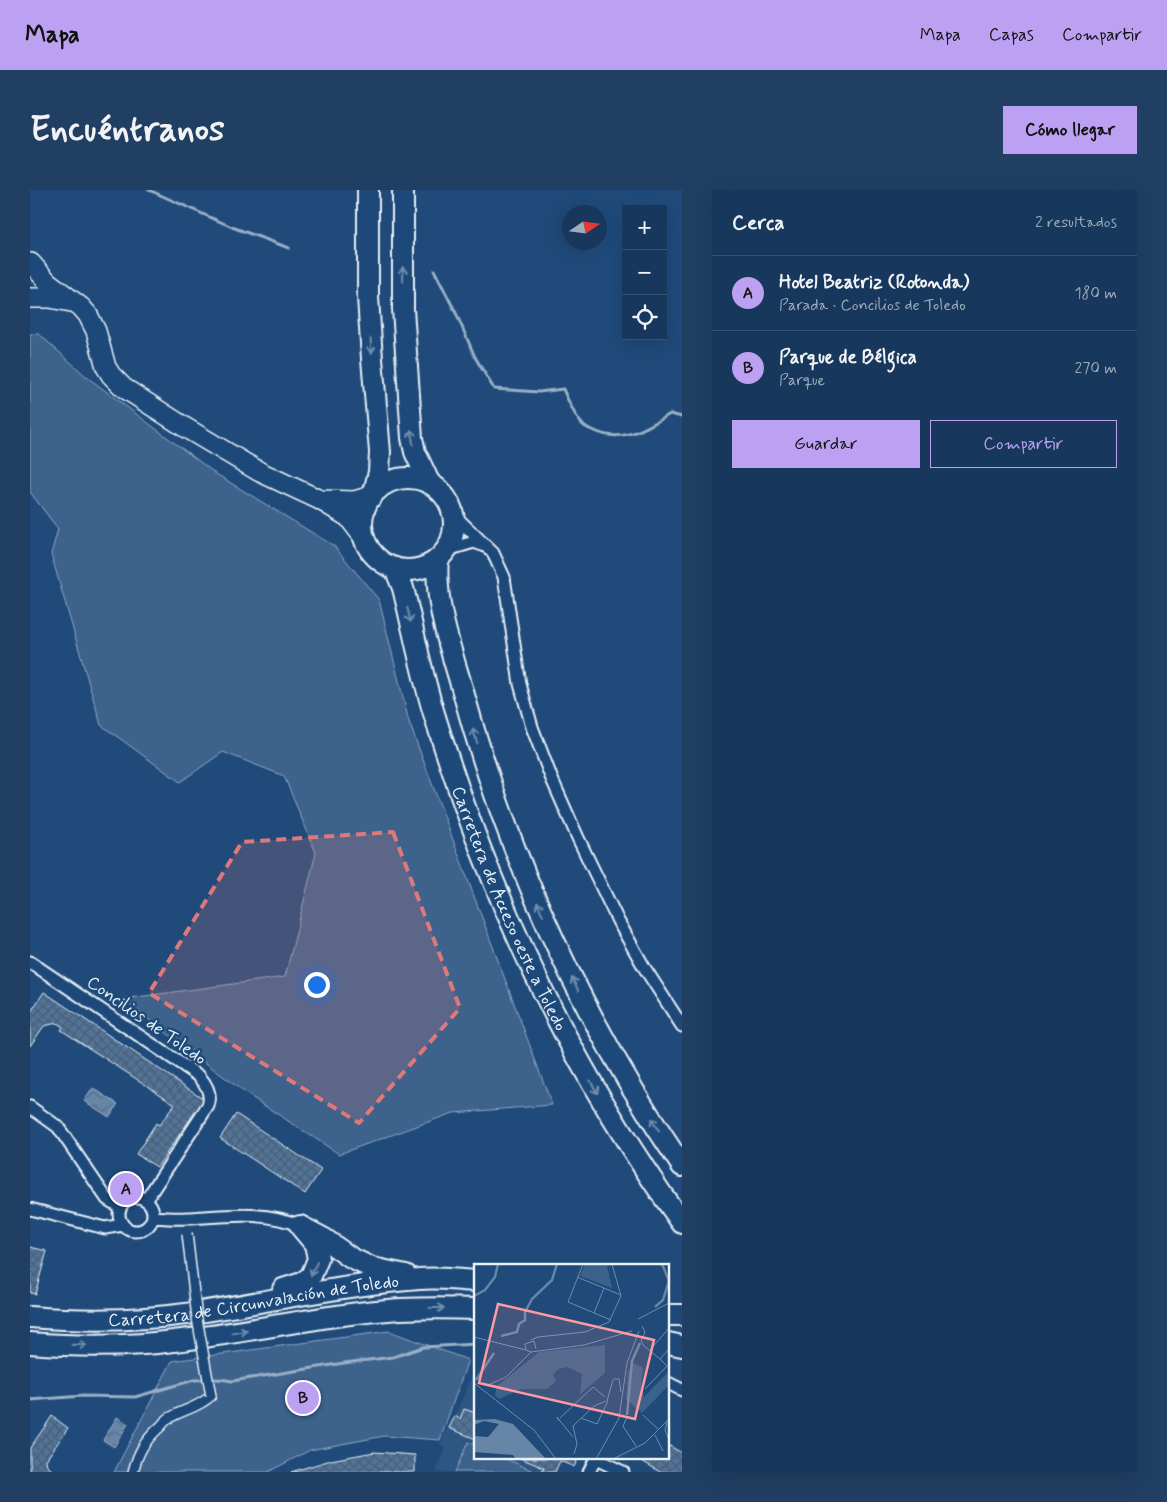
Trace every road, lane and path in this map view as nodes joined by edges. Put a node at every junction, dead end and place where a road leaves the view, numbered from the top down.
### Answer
1 (368, 190) edge
2 (403, 190) edge
3 (30, 262) edge
4 (30, 291) edge
5 (30, 298) edge
6 (74, 302) junction
7 (429, 482) junction
8 (373, 494) junction
9 (320, 500) junction
10 (454, 515) junction
11 (364, 539) junction
12 (485, 546) junction
13 (442, 554) junction
14 (395, 568) junction
15 (30, 962) edge
16 (682, 1026) edge
17 (30, 1107) edge
18 (682, 1166) edge
19 (146, 1200) junction
20 (120, 1207) junction
21 (30, 1209) edge
22 (153, 1217) junction
23 (682, 1224) edge
24 (123, 1225) junction
25 (300, 1226) junction
26 (187, 1234) dead end
27 (420, 1279) junction
28 (474, 1281) edge
29 (217, 1308) junction
30 (474, 1309) edge
31 (30, 1317) edge
32 (30, 1343) edge
33 (670, 1384) edge
34 (682, 1390) edge
35 (595, 1460) edge
36 (600, 1460) edge
37 (132, 1472) edge
38 (589, 1472) edge
39 (623, 1472) edge

1 -> 8 highway
7 -> 2 highway
3 - 4 main road
3 - 6 main road
5 - 6 main road
6 - 9 main road
7 - 8 highway
7 - 10 highway
8 - 9 main road
8 - 11 highway
9 - 11 main road
10 - 12 street
10 - 13 highway, Carretera de Acceso oeste a Toledo
11 - 14 highway
12 - 13 street
12 - 16 street
13 - 14 highway
18 -> 13 highway, Carretera de Acceso oeste a Toledo
14 -> 23 highway, Carretera de Acceso oeste a Toledo
15 - 19 street, Concilios de Toledo
17 - 20 street
19 - 20 street
19 - 22 street
20 - 24 street
21 - 24 street
22 - 24 street
22 - 25 street
25 - 27 highway
25 -> 29 highway
26 - 37 street, bridge
27 - 28 highway, Carretera de Circunvalación de Toledo
27 - 29 highway, Carretera de Circunvalación de Toledo
29 - 31 highway, Carretera de Circunvalación de Toledo
32 -> 30 highway, Carretera de Circunvalación de Toledo
33 - 34 street
35 - 38 street
36 - 39 street

